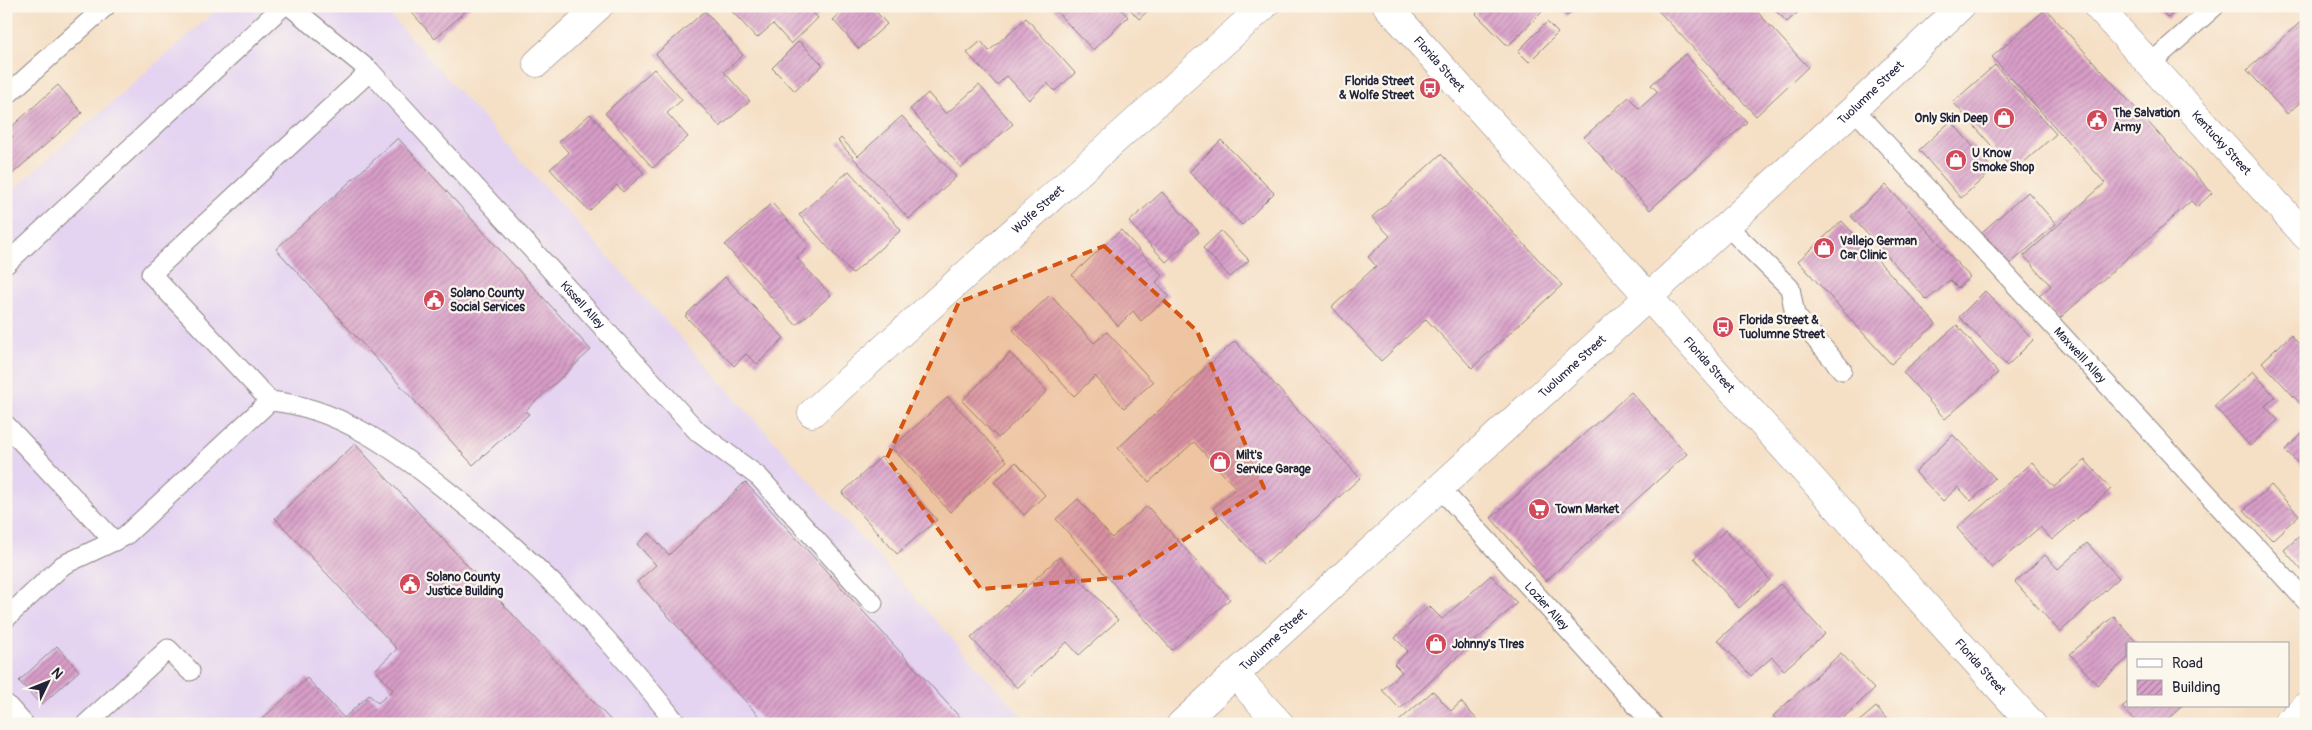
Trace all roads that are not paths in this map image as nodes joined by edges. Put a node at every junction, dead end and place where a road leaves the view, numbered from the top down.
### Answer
1 (106, 6) edge
2 (283, 6) edge
3 (290, 6) edge
4 (599, 6) edge
5 (1264, 6) edge
6 (1387, 6) edge
7 (1961, 6) edge
8 (2098, 6) edge
9 (2214, 6) edge
10 (537, 63) dead end
11 (2150, 64) junction
12 (370, 70) junction
13 (6, 96) edge
14 (1854, 109) junction
15 (1726, 225) junction
16 (2306, 236) edge
17 (6, 264) edge
18 (1647, 297) junction
19 (1842, 370) dead end
20 (270, 401) junction
21 (812, 413) dead end
22 (6, 425) edge
23 (1440, 488) junction
24 (114, 541) junction
25 (2306, 601) edge
26 (873, 603) dead end
27 (6, 618) edge
28 (190, 671) dead end
29 (1235, 675) junction
30 (6, 704) edge
31 (2306, 706) edge
32 (24, 724) edge
33 (86, 724) edge
34 (677, 724) edge
35 (1181, 724) edge
36 (1280, 724) edge
37 (1653, 724) edge
38 (2032, 724) edge
39 (2287, 724) edge

1 - 13 lane
2 - 17 lane
3 - 12 lane, Kissell Alley
4 - 10 street
5 - 21 street, Wolfe Street
6 - 18 street, Florida Street
7 - 14 street, Tuolumne Street
8 - 11 street, Kentucky Street
9 - 11 lane
11 - 16 street, Kentucky Street
12 - 20 lane
12 - 26 lane, Kissell Alley
14 - 15 street, Tuolumne Street
14 - 25 lane, Maxwelll Alley
15 - 18 street, Tuolumne Street
15 - 19 lane
18 - 23 street, Tuolumne Street
18 - 38 street, Florida Street
20 - 24 lane
20 - 34 lane
22 - 24 lane
23 - 29 street, Tuolumne Street
23 - 37 lane, Lozier Alley
24 - 27 lane
28 - 33 lane
29 - 35 street, Tuolumne Street
29 - 36 street
30 - 32 lane
31 - 39 street

